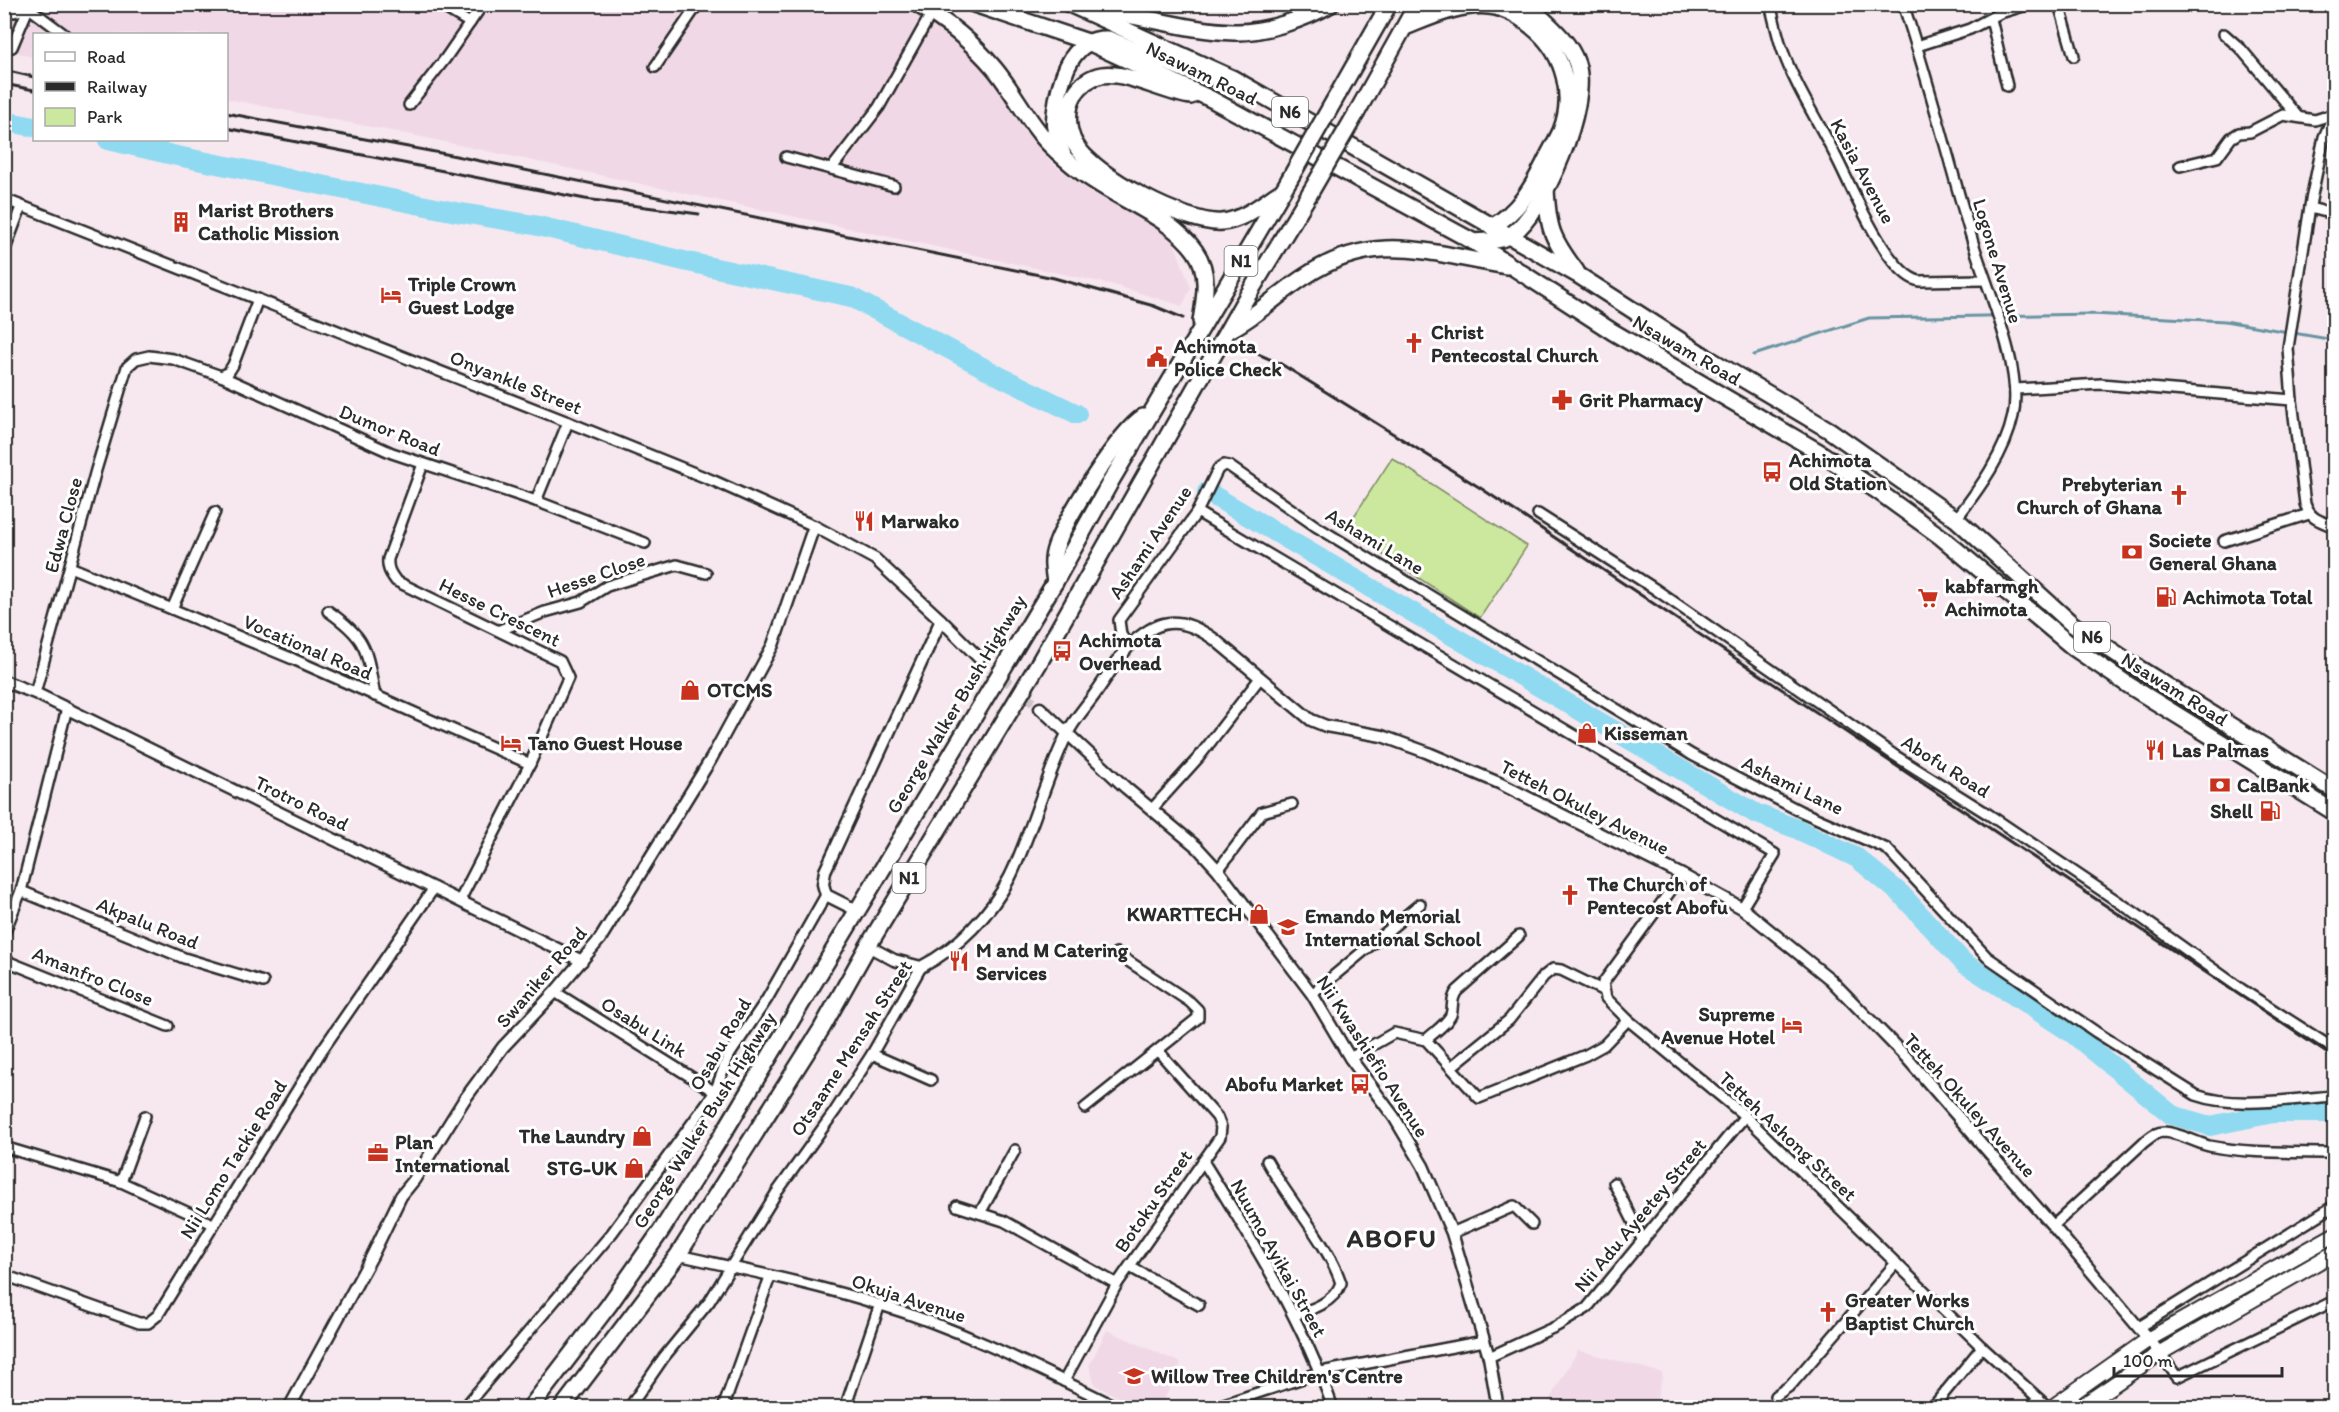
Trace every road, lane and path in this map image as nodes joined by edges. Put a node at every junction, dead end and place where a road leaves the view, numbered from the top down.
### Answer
1 (438, 4) edge
2 (483, 4) edge
3 (698, 4) edge
4 (917, 4) edge
5 (974, 4) edge
6 (1331, 4) edge
7 (1389, 4) edge
8 (1417, 4) edge
9 (1527, 4) edge
10 (1770, 4) edge
11 (1903, 4) edge
12 (2030, 4) edge
13 (2059, 4) edge
14 (29, 6) edge
15 (1076, 7) edge
16 (4, 8) edge
17 (931, 14) junction
18 (1991, 19) junction
19 (470, 23) junction
20 (1405, 27) junction
21 (63, 33) edge
22 (2224, 34) dead end
23 (1088, 42) junction
24 (1917, 46) junction
25 (12, 47) dead end
26 (2074, 56) dead end
27 (655, 67) dead end
28 (1232, 78) junction
29 (2007, 86) dead end
30 (1211, 99) junction
31 (409, 105) dead end
32 (2334, 114) edge
33 (2299, 118) junction
34 (786, 157) dead end
35 (1064, 158) junction
36 (2180, 166) dead end
37 (832, 168) junction
38 (894, 186) dead end
39 (1285, 186) junction
40 (1546, 189) junction
41 (4, 199) edge
42 (21, 207) junction
43 (2310, 208) junction
44 (2334, 214) edge
45 (1492, 227) junction
46 (1510, 236) junction
47 (1474, 242) junction
48 (4, 252) edge
49 (1516, 267) junction
50 (1578, 275) junction
51 (1985, 280) junction
52 (258, 299) junction
53 (1200, 330) junction
54 (1229, 330) junction
55 (127, 367) joint
56 (221, 376) junction
57 (2016, 389) junction
58 (2292, 400) junction
59 (568, 422) junction
60 (423, 464) junction
61 (1229, 465) joint
62 (536, 501) junction
63 (214, 512) dead end
64 (1197, 512) junction
65 (1538, 513) dead end
66 (2309, 514) junction
67 (1956, 519) junction
68 (814, 526) junction
69 (2334, 527) edge
70 (1941, 537) junction
71 (2224, 541) dead end
72 (645, 543) dead end
73 (70, 567) junction
74 (706, 573) dead end
75 (172, 609) junction
76 (328, 611) dead end
77 (941, 620) junction
78 (500, 630) junction
79 (1129, 646) junction
80 (979, 658) tunnel mouth
81 (1260, 678) junction
82 (4, 681) edge
83 (35, 693) junction
84 (375, 696) junction
85 (67, 708) junction
86 (1040, 708) tunnel mouth
87 (1066, 734) junction
88 (530, 764) junction
89 (2334, 789) edge
90 (1292, 804) dead end
91 (1153, 808) junction
92 (2334, 812) edge
93 (1218, 870) junction
94 (1682, 875) junction
95 (434, 888) junction
96 (21, 891) junction
97 (826, 895) junction
98 (460, 900) junction
99 (1420, 904) dead end
100 (1742, 908) junction
101 (856, 910) junction
102 (4, 934) edge
103 (1519, 936) dead end
104 (868, 946) junction
105 (1116, 953) dead end
106 (4, 960) edge
107 (582, 961) junction
108 (921, 967) junction
109 (263, 982) dead end
110 (1604, 991) junction
111 (555, 992) junction
112 (1312, 994) junction
113 (1628, 1020) junction
114 (168, 1026) dead end
115 (1426, 1040) junction
116 (2334, 1049) edge
117 (1159, 1052) junction
118 (872, 1054) junction
119 (1350, 1058) junction
120 (1451, 1067) junction
121 (931, 1080) dead end
122 (715, 1092) junction
123 (2334, 1096) edge
124 (1085, 1108) dead end
125 (145, 1116) dead end
126 (1745, 1116) junction
127 (4, 1147) edge
128 (1015, 1150) dead end
129 (2334, 1153) edge
130 (1203, 1161) junction
131 (1268, 1161) dead end
132 (121, 1182) junction
133 (1614, 1183) dead end
134 (957, 1206) dead end
135 (2334, 1206) edge
136 (980, 1213) junction
137 (213, 1224) junction
138 (1532, 1224) dead end
139 (2053, 1226) junction
140 (1452, 1233) junction
141 (2334, 1235) edge
142 (1643, 1241) junction
143 (2334, 1253) edge
144 (678, 1255) junction
145 (1896, 1263) junction
146 (731, 1267) junction
147 (1130, 1267) junction
148 (4, 1275) edge
149 (770, 1277) junction
150 (1118, 1284) junction
151 (2334, 1301) edge
152 (880, 1304) junction
153 (1199, 1305) dead end
154 (1294, 1315) junction
155 (2139, 1327) junction
156 (2149, 1339) junction
157 (1484, 1341) junction
158 (1982, 1347) junction
159 (2160, 1353) junction
160 (1489, 1357) junction
161 (1321, 1372) junction
162 (1064, 1381) junction
163 (1774, 1396) dead end
164 (289, 1407) edge
165 (464, 1407) edge
166 (530, 1407) edge
167 (562, 1407) edge
168 (629, 1407) edge
169 (723, 1407) edge
170 (845, 1407) edge
171 (1119, 1407) edge
172 (1212, 1407) edge
173 (1333, 1407) edge
174 (1497, 1407) edge
175 (1932, 1407) edge
176 (2050, 1407) edge
177 (2079, 1407) edge

1 - 19 street
2 - 19 street
3 - 27 street
4 - 17 highway
5 - 23 highway, Nsawam Road / N6
6 - 15 highway
7 - 39 highway, N1, bridge
8 - 20 highway, N1
9 - 40 highway
10 - 51 street, Kasia Avenue
11 - 24 street, Logone Avenue
12 - 18 street
13 - 26 street
14 - 16 street
14 - 21 street
14 - 25 street
15 - 28 highway, Nsawam Road / N6
17 - 35 highway
17 - 37 street
18 - 24 street
18 - 29 street
19 - 31 street
20 - 45 highway
20 - 54 highway, N1, bridge
22 - 33 street
23 - 28 highway
23 - 30 highway, Nsawam Road / N6
23 - 35 highway
24 - 51 street, Logone Avenue
28 - 45 highway, Nsawam Road / N6
30 - 39 highway
30 - 47 highway, Nsawam Road / N6
32 - 33 street
32 - 43 street
33 - 36 street
34 - 37 street
35 - 53 highway
37 - 38 street
39 - 53 highway, N1
40 - 46 highway
40 - 50 highway
41 - 42 street, Onyankle Street
42 - 48 street
42 - 52 street, Onyankle Street
43 - 44 street
43 - 58 street
45 - 46 highway, Nsawam Road / N6
46 - 47 highway
46 - 50 highway, Nsawam Road / N6
47 - 49 highway, Nsawam Road / N6
49 - 54 highway
49 - 70 highway, Nsawam Road / N6
50 - 67 highway, Nsawam Road / N6
51 - 57 street, Logone Avenue
52 - 56 street
52 - 59 street, Onyankle Street
53 - 101 highway, George Walker Bush Highway / N1
54 - 104 highway, N1
55 - 56 street, Dumor Road
55 - 73 street, Edwa Close
56 - 60 street, Dumor Road
57 - 58 street
57 - 67 street, Logone Avenue
58 - 66 street
59 - 62 street
59 - 68 street, Onyankle Street
60 - 62 street, Dumor Road
60 - 78 street, Hesse Crescent
61 - 64 street, Ashami Avenue
61 - 123 street, Ashami Lane
62 - 72 street, Dumor Road
63 - 75 street
64 - 79 street, Ashami Avenue
64 - 100 street
65 - 116 street, Abofu Road
66 - 69 street
66 - 71 street
67 - 70 highway
67 - 89 highway, Nsawam Road / N6
68 - 77 street, Onyankle Street
68 - 107 street, Swaniker Road
70 - 92 highway, Nsawam Road / N6
73 - 75 street, Vocational Road
73 - 83 street, Edwa Close
74 - 78 street, Hesse Close
75 - 84 street, Vocational Road
76 - 84 street
77 - 80 street, Onyankle Street
77 - 97 street, Osabu Road
78 - 88 street, Hesse Crescent
79 - 81 street, Tetteh Okuley Avenue
79 - 87 street, Tetteh Okuley Avenue
81 - 91 street
81 - 94 street, Tetteh Okuley Avenue
82 - 83 street, Trotro Road
83 - 85 street, Trotro Road
84 - 88 street, Vocational Road
85 - 95 street, Trotro Road
85 - 96 street
86 - 87 street, Nii Kwashiefio Avenue
87 - 91 street, Nii Kwashiefio Avenue
87 - 108 street, Otsaame Mensah Street
88 - 98 street, Hesse Crescent
90 - 93 street
91 - 93 street, Nii Kwashiefio Avenue
93 - 112 street, Nii Kwashiefio Avenue
94 - 100 street, Tetteh Okuley Avenue
94 - 110 street
95 - 98 street, Trotro Road
95 - 137 street, Nii Lomo Tackie Road
96 - 102 street
96 - 109 street, Akpalu Road
97 - 101 street
97 - 122 street, Osabu Road
98 - 107 street, Trotro Road
99 - 112 street
100 - 139 street, Tetteh Okuley Avenue
101 - 166 highway, George Walker Bush Highway / N1
103 - 115 street
104 - 108 street
104 - 144 highway, N1
105 - 117 street
106 - 114 street, Amanfro Close
107 - 111 street, Swaniker Road
108 - 118 street, Otsaame Mensah Street
110 - 113 street, Tetteh Ashong Street
110 - 120 street
111 - 122 street, Osabu Link
111 - 164 street, Swaniker Road
112 - 119 street, Nii Kwashiefio Avenue
113 - 120 street
113 - 126 street, Tetteh Ashong Street
115 - 119 street
115 - 120 street
117 - 124 street
117 - 130 street, Botoku Street
118 - 121 street
118 - 146 street, Otsaame Mensah Street
119 - 140 street, Nii Kwashiefio Avenue
122 - 165 street, Osabu Road
125 - 132 street
126 - 142 street, Nii Adu Ayeetey Street
126 - 145 street, Tetteh Ashong Street
127 - 132 street
128 - 136 street
129 - 139 street
130 - 147 street, Botoku Street
130 - 154 street, Nuumo Ayikai Street
131 - 154 street
132 - 137 street
133 - 142 street
134 - 136 street
135 - 155 street
136 - 150 street
137 - 148 street, Nii Lomo Tackie Road
138 - 140 street
139 - 155 street, Tetteh Okuley Avenue
140 - 157 street, Nii Kwashiefio Avenue
141 - 156 main road
142 - 160 street, Nii Adu Ayeetey Street
143 - 159 main road
144 - 146 street, Okuja Avenue
144 - 167 highway, N1
145 - 158 street, Tetteh Ashong Street
145 - 163 street
146 - 149 street, Okuja Avenue
146 - 168 street, Otsaame Mensah Street
147 - 150 street, Botoku Street
147 - 153 street
149 - 152 street, Okuja Avenue
149 - 169 street
150 - 162 street, Botoku Street
151 - 159 street
152 - 162 street, Okuja Avenue
152 - 170 street
154 - 161 street, Nuumo Ayikai Street
155 - 156 street, Tetteh Okuley Avenue
156 - 159 street, Tetteh Okuley Avenue
156 - 176 main road
157 - 160 street, Nii Kwashiefio Avenue
157 - 161 street
158 - 175 street
158 - 176 street, Tetteh Ashong Street
159 - 177 main road
160 - 174 street, Nii Kwashiefio Avenue
161 - 172 street
161 - 173 street, Nuumo Ayikai Street
162 - 171 street, Okuja Avenue

